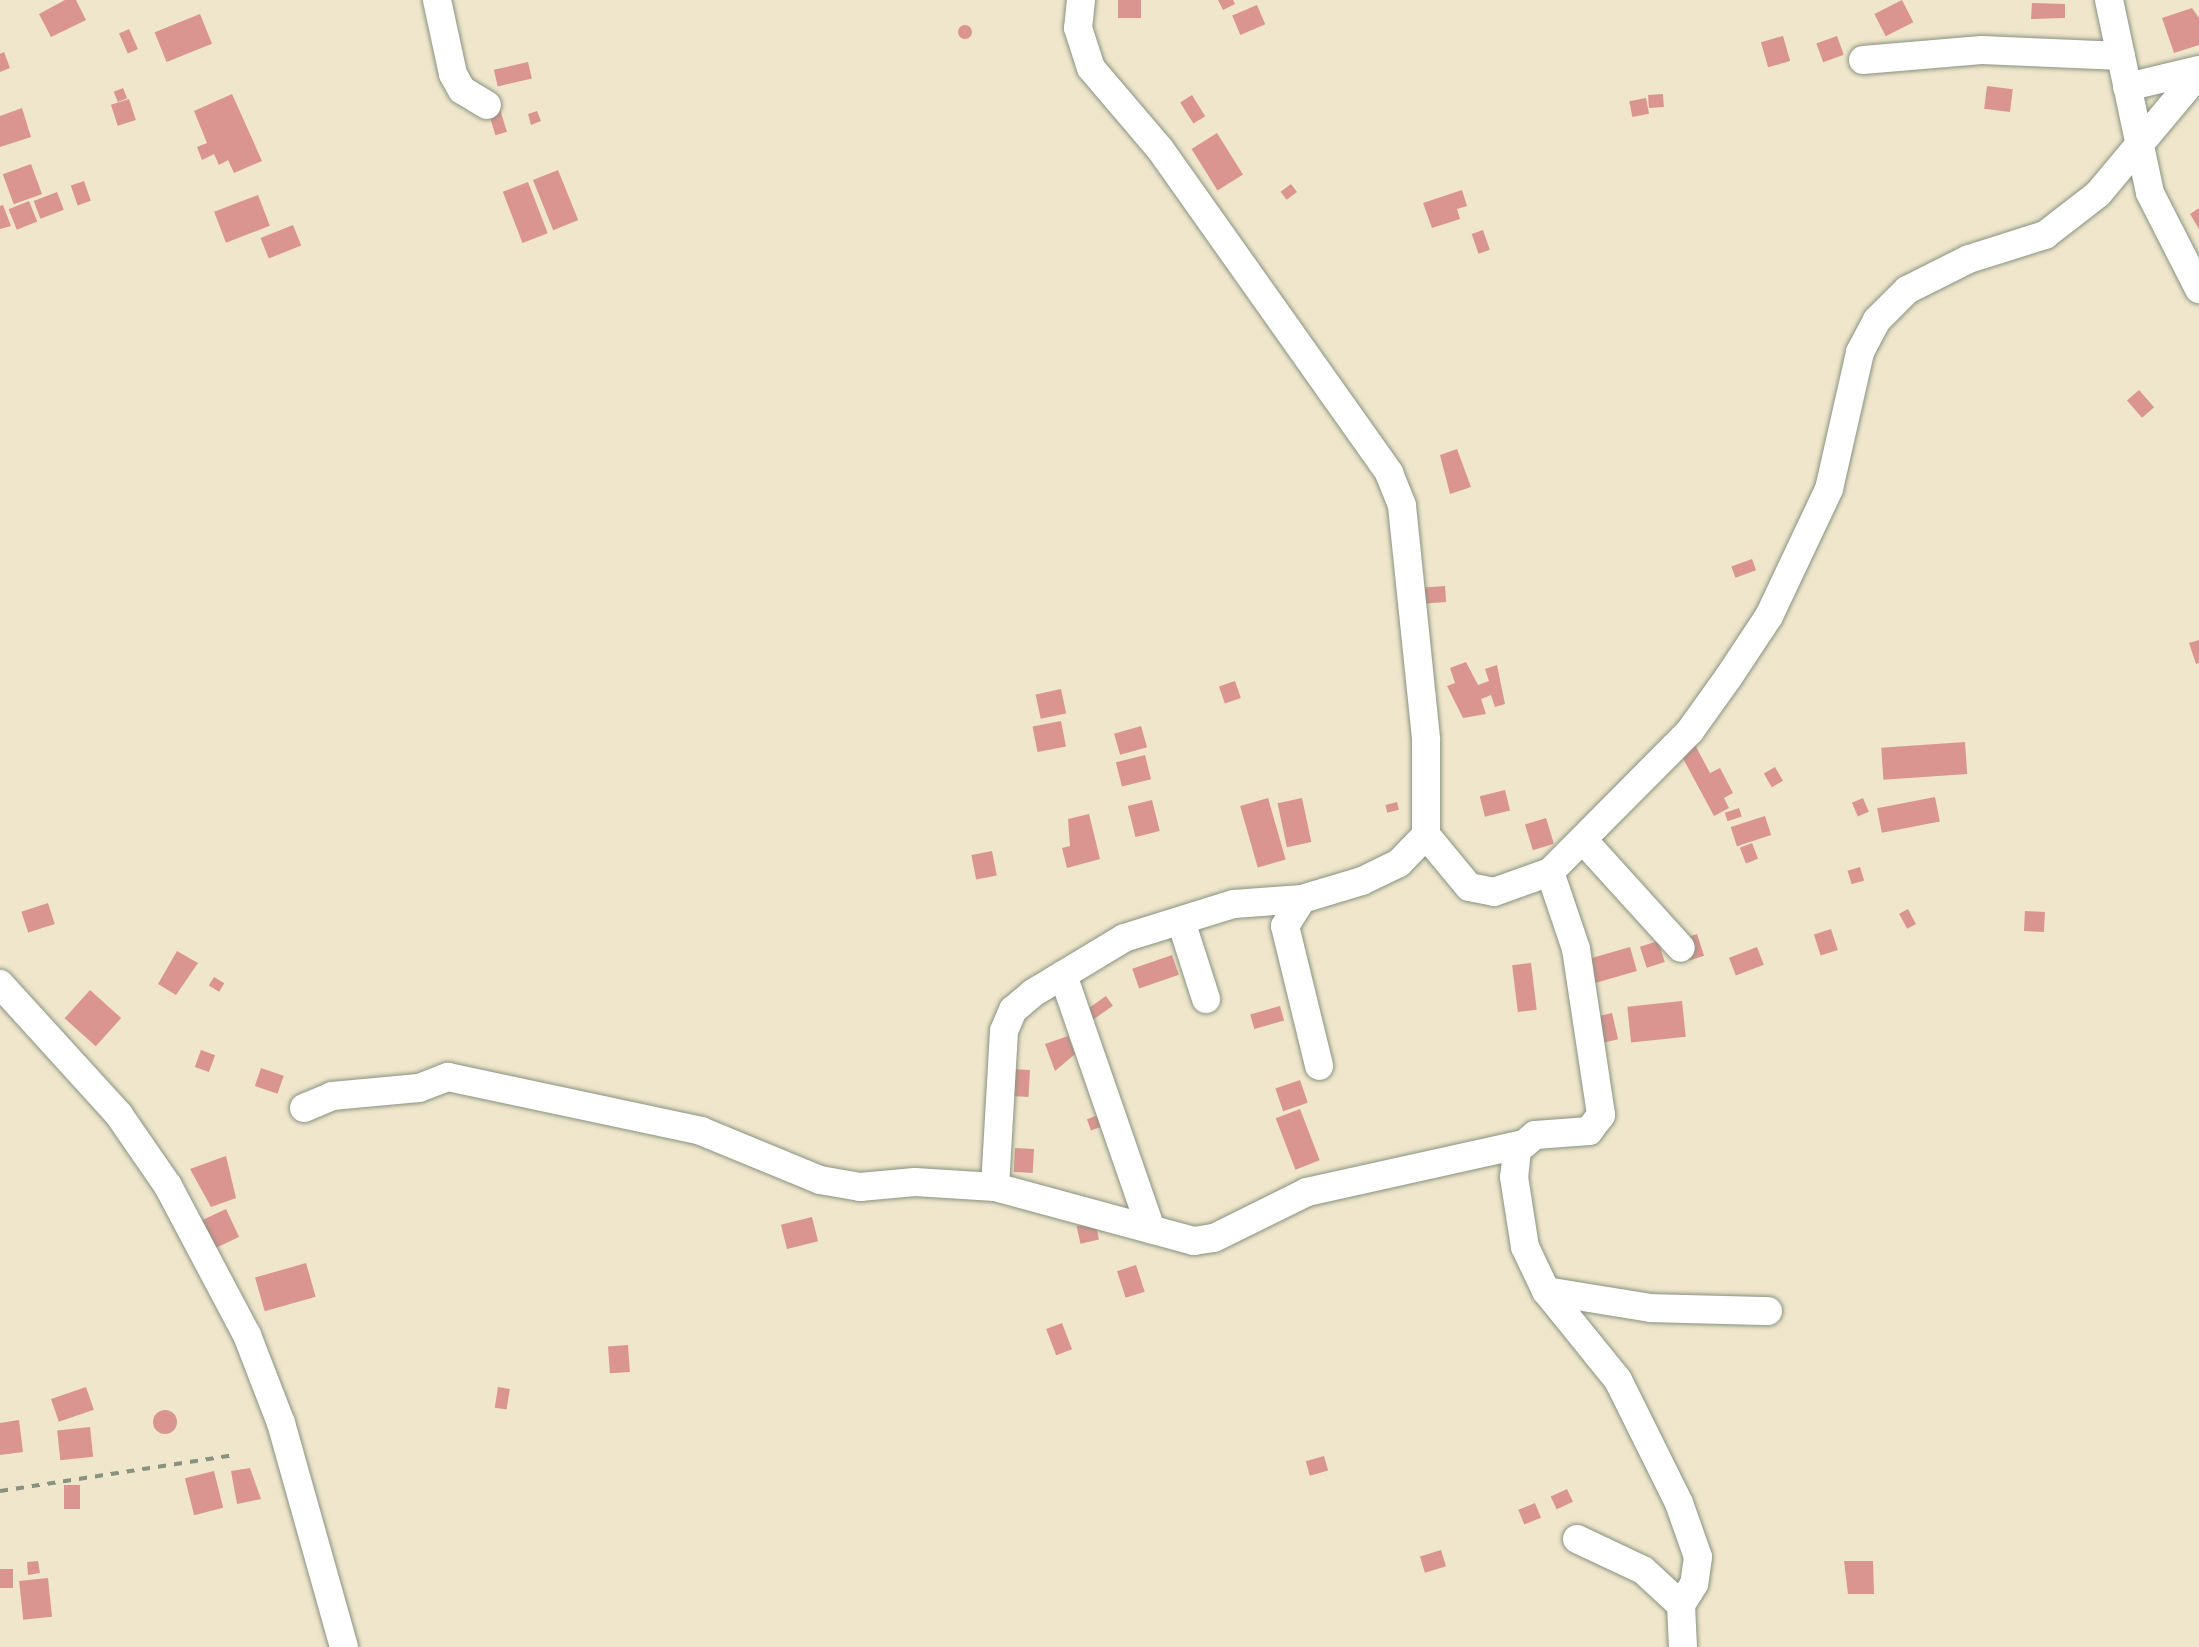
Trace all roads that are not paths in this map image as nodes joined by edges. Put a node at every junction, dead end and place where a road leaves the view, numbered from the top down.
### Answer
1 (437, 0) edge
2 (1081, 0) edge
3 (2109, 0) edge
4 (2121, 56) junction
5 (1863, 60) dead end
6 (2199, 72) edge
7 (2127, 87) junction
8 (487, 105) dead end
9 (2140, 150) junction
10 (2199, 289) edge
11 (1426, 835) junction
12 (1584, 841) junction
13 (1398, 863) junction
14 (1452, 872) junction
15 (1550, 872) junction
16 (1302, 899) junction
17 (1181, 921) junction
18 (1681, 948) dead end
19 (1063, 975) junction
20 (0, 984) edge
21 (1206, 999) dead end
22 (1318, 1066) dead end
23 (304, 1108) dead end
24 (1523, 1144) junction
25 (995, 1187) junction
26 (1151, 1229) junction
27 (1546, 1290) junction
28 (1768, 1310) dead end
29 (1577, 1539) dead end
30 (1680, 1604) junction
31 (344, 1647) edge
32 (1683, 1647) edge

1 - 8 street
2 - 11 street
3 - 4 street
4 - 5 street
4 - 7 street
6 - 7 street
6 - 9 street
7 - 9 street
9 - 10 street
9 - 12 street
11 - 13 street
11 - 14 street
12 - 15 street
12 - 18 street
13 - 14 street
13 - 16 street
14 - 15 street
15 - 24 street
16 - 17 street
16 - 22 street
17 - 19 street
17 - 21 street
19 - 25 street
19 - 26 street
20 - 31 street
23 - 25 street
24 - 26 street
24 - 27 street
25 - 26 street
27 - 28 street
27 - 30 street
29 - 30 street
30 - 32 street

